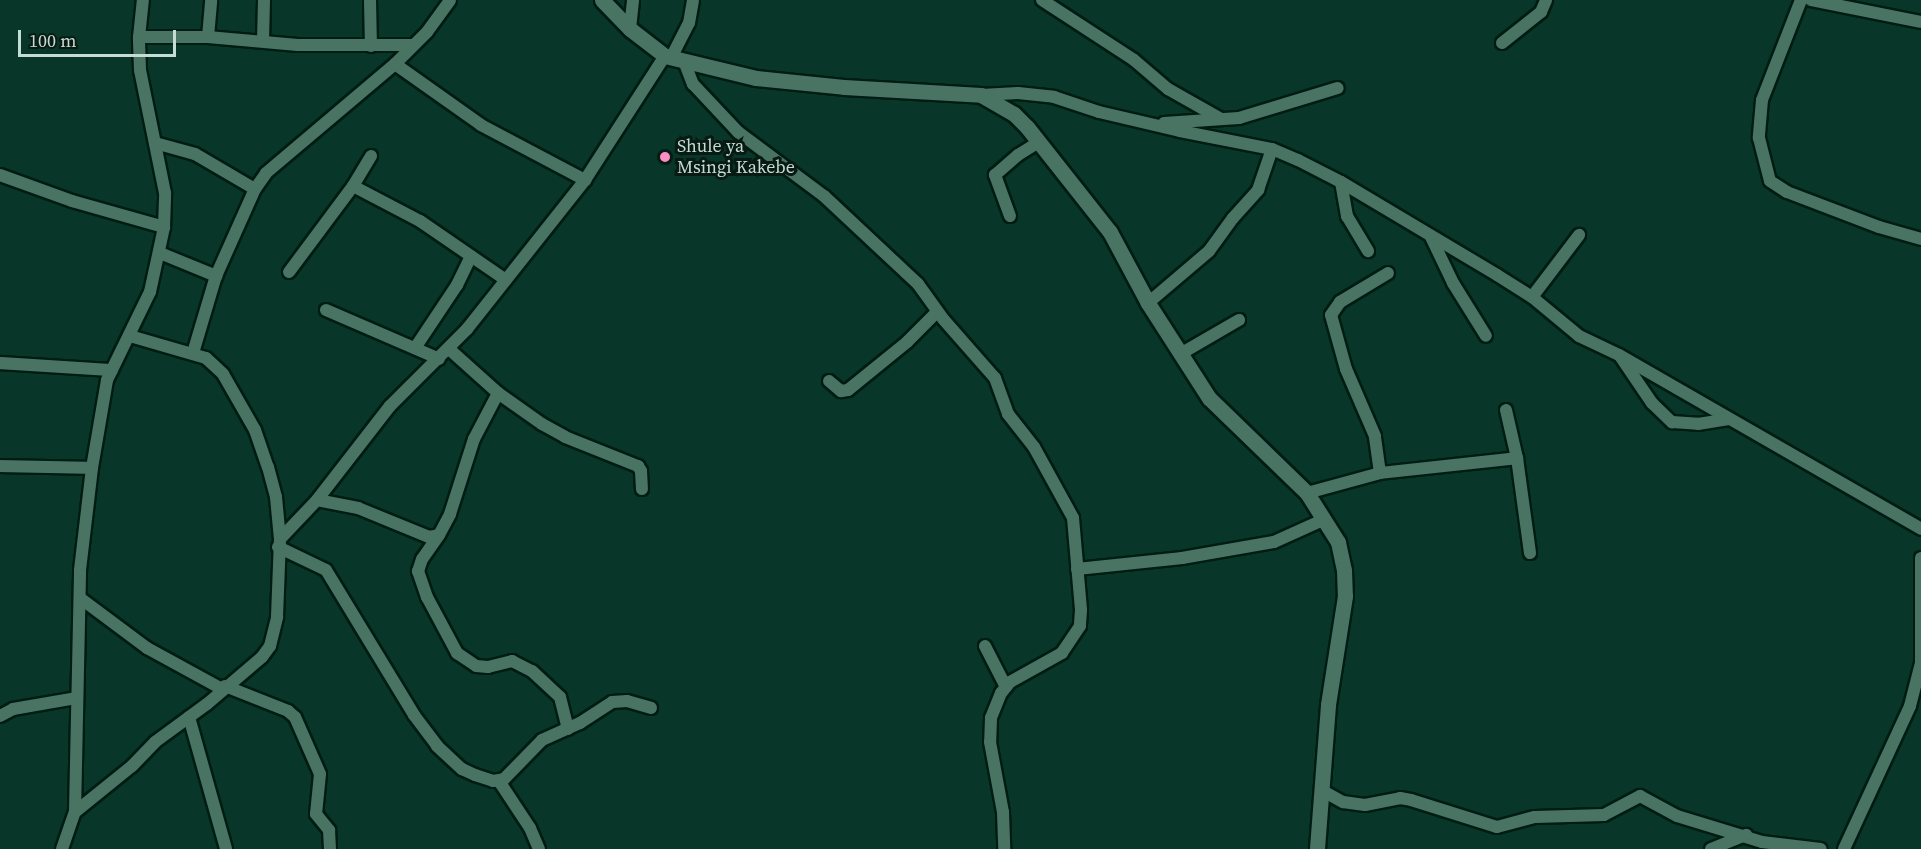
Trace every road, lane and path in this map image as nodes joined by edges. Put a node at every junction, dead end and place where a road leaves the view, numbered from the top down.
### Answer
1 (143, 0) edge
2 (211, 0) edge
3 (264, 0) edge
4 (370, 0) edge
5 (450, 0) edge
6 (602, 0) edge
7 (633, 0) edge
8 (693, 0) edge
9 (1042, 0) edge
10 (1546, 0) edge
11 (1801, 0) edge
12 (1811, 0) edge
13 (1921, 22) edge
14 (630, 29) junction
15 (139, 37) junction
16 (208, 37) junction
17 (263, 41) junction
18 (1502, 43) dead end
19 (413, 45) junction
20 (371, 46) junction
21 (674, 58) junction
22 (395, 64) junction
23 (1338, 88) dead end
24 (981, 95) junction
25 (1221, 119) junction
26 (1151, 124) junction
27 (1039, 142) junction
28 (155, 143) junction
29 (1272, 149) junction
30 (371, 156) dead end
31 (0, 175) edge
32 (585, 180) junction
33 (1341, 182) junction
34 (353, 186) junction
35 (255, 189) junction
36 (1010, 216) dead end
37 (164, 227) junction
38 (1579, 235) dead end
39 (1431, 237) junction
40 (1921, 239) edge
41 (1368, 252) dead end
42 (160, 253) junction
43 (471, 256) junction
44 (289, 272) dead end
45 (1388, 273) dead end
46 (216, 276) junction
47 (506, 280) junction
48 (1532, 297) junction
49 (1148, 303) junction
50 (326, 310) dead end
51 (937, 312) junction
52 (1239, 320) dead end
53 (130, 336) junction
54 (1486, 336) dead end
55 (415, 348) junction
56 (449, 349) junction
57 (193, 353) junction
58 (1182, 353) junction
59 (1619, 355) junction
60 (439, 359) junction
61 (0, 363) edge
62 (112, 370) junction
63 (829, 381) dead end
64 (498, 393) junction
65 (1506, 410) dead end
66 (1729, 418) junction
67 (1517, 458) junction
68 (0, 465) edge
69 (92, 468) junction
70 (1380, 473) junction
71 (642, 489) dead end
72 (1307, 493) junction
73 (317, 500) junction
74 (1325, 519) junction
75 (1921, 529) edge
76 (439, 535) junction
77 (279, 543) junction
78 (1530, 553) dead end
79 (1921, 558) edge
80 (1077, 569) junction
81 (80, 598) junction
82 (985, 646) dead end
83 (1921, 662) edge
84 (1006, 687) junction
85 (223, 688) junction
86 (77, 698) junction
87 (651, 708) dead end
88 (0, 716) edge
89 (189, 717) junction
90 (568, 729) junction
91 (499, 781) junction
92 (1323, 790) junction
93 (75, 812) junction
94 (1746, 836) junction
95 (62, 849) edge
96 (226, 849) edge
97 (330, 849) edge
98 (539, 849) edge
99 (1004, 849) edge
100 (1317, 849) edge
101 (1711, 849) edge
102 (1821, 849) edge
103 (1844, 849) edge

1 - 15 street
2 - 16 street
3 - 17 street
4 - 20 street
5 - 19 street
6 - 14 street
7 - 14 street
8 - 21 street
9 - 25 street
10 - 18 street
11 - 40 street
12 - 13 street
14 - 21 street
15 - 16 street
15 - 28 street
16 - 17 street
17 - 20 street
19 - 20 street
19 - 22 street
21 - 24 street
21 - 32 street
21 - 51 street
22 - 32 street
22 - 35 street
23 - 25 street
24 - 26 street
24 - 27 street
25 - 26 street
26 - 29 street
27 - 36 street
27 - 49 street
28 - 35 street
28 - 37 street
29 - 33 street
29 - 49 street
30 - 34 street
31 - 37 street
32 - 47 street
33 - 39 street
33 - 41 street
34 - 43 street
34 - 44 street
35 - 46 street
37 - 42 street
38 - 48 street
39 - 48 street
39 - 54 street
42 - 46 street
42 - 53 street
43 - 47 street
43 - 55 street
45 - 70 street
46 - 57 street
47 - 56 street
48 - 59 street
49 - 58 street
50 - 55 street
51 - 63 street
51 - 80 street
52 - 58 street
53 - 57 street
53 - 62 street
55 - 60 street
56 - 60 street
56 - 64 street
57 - 77 street
58 - 72 street
59 - 66 street
59 - 66 street
60 - 73 street
61 - 62 street
62 - 69 street
64 - 71 street
64 - 76 street
65 - 67 street
66 - 75 street
67 - 70 street
67 - 78 street
68 - 69 street
69 - 81 street
70 - 72 street
72 - 74 street
73 - 76 street
73 - 77 street
74 - 80 street
74 - 92 street
76 - 90 street
77 - 85 street
77 - 91 street
79 - 83 street
80 - 84 street
81 - 85 street
81 - 86 street
82 - 84 street
83 - 103 street
84 - 99 street
85 - 89 street
85 - 97 street
86 - 88 street
86 - 93 street
87 - 90 street
89 - 93 street
89 - 96 street
90 - 91 street
91 - 98 street
92 - 94 street
92 - 100 street
93 - 95 street
94 - 101 street
94 - 102 street

